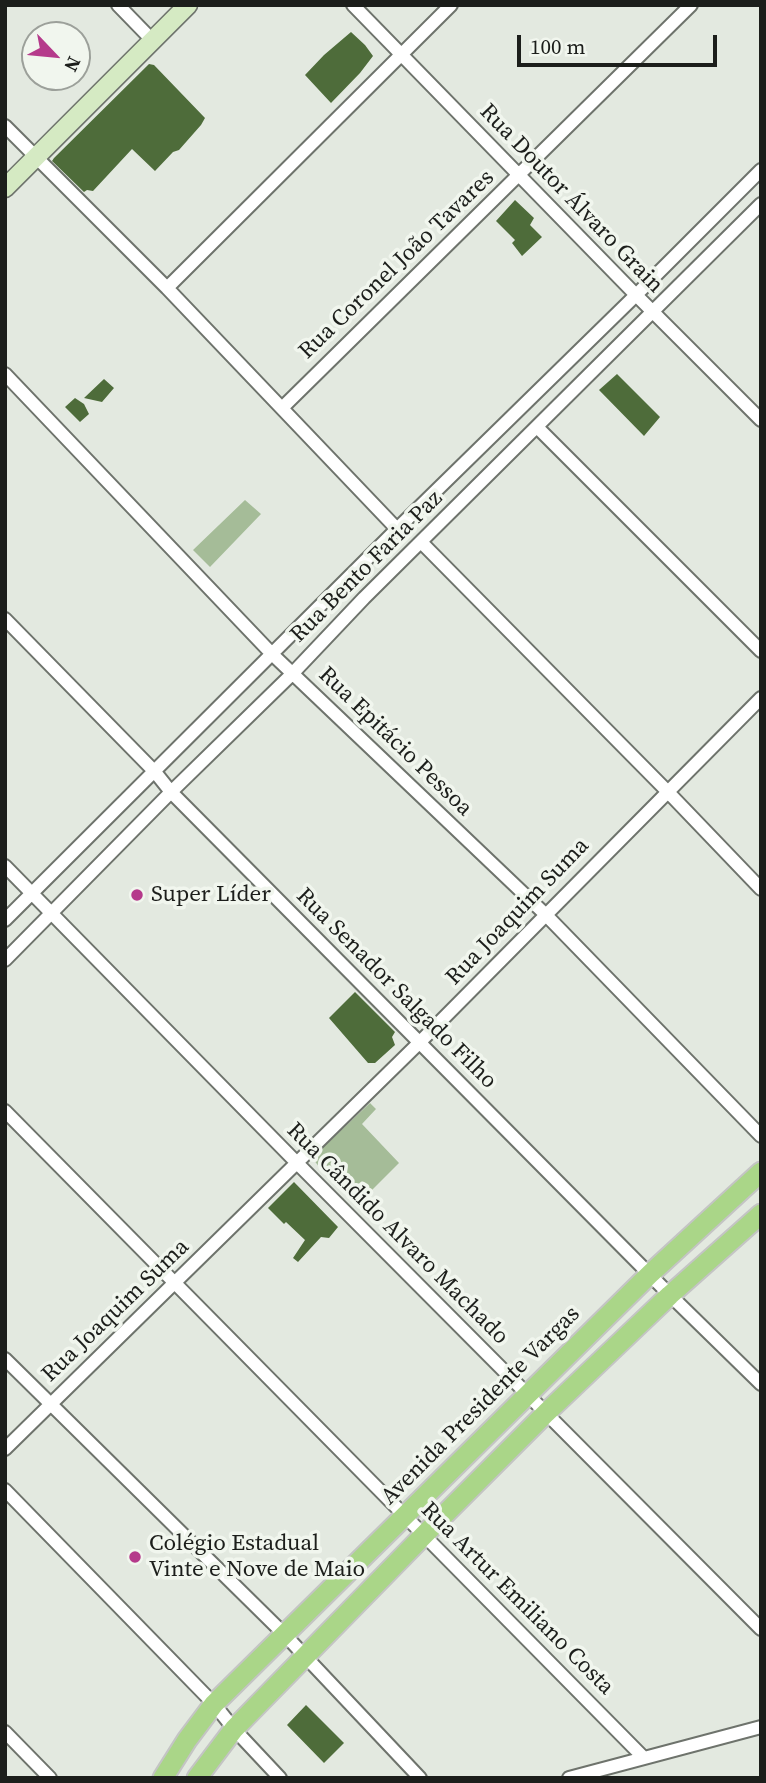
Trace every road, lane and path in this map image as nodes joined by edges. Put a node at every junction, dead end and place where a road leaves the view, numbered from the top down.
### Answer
1 (118, 5) edge
2 (188, 5) edge
3 (353, 5) edge
4 (451, 5) edge
5 (691, 5) edge
6 (153, 41) junction
7 (401, 55) junction
8 (5, 126) edge
9 (36, 157) junction
10 (761, 170) edge
11 (520, 175) junction
12 (5, 188) edge
13 (761, 205) edge
14 (167, 288) junction
15 (636, 295) junction
16 (653, 312) junction
17 (5, 374) edge
18 (282, 408) junction
19 (761, 420) edge
20 (537, 427) junction
21 (397, 529) junction
22 (421, 542) junction
23 (5, 619) edge
24 (761, 651) edge
25 (272, 654) junction
26 (292, 674) junction
27 (761, 698) edge
28 (155, 772) junction
29 (667, 791) junction
30 (171, 792) junction
31 (5, 866) edge
32 (761, 889) edge
33 (32, 892) junction
34 (52, 913) junction
35 (545, 914) junction
36 (5, 920) edge
37 (5, 960) edge
38 (419, 1043) junction
39 (5, 1111) edge
40 (761, 1136) edge
41 (297, 1163) junction
42 (761, 1172) edge
43 (761, 1214) edge
44 (650, 1274) junction
45 (175, 1282) junction
46 (670, 1296) junction
47 (5, 1359) edge
48 (761, 1384) edge
49 (528, 1394) junction
50 (50, 1404) junction
51 (547, 1413) junction
52 (5, 1450) edge
53 (5, 1490) edge
54 (406, 1516) junction
55 (425, 1534) junction
56 (761, 1629) edge
57 (285, 1635) junction
58 (305, 1656) junction
59 (214, 1704) junction
60 (761, 1727) edge
61 (234, 1729) junction
62 (5, 1732) edge
63 (645, 1758) junction
64 (50, 1778) edge
65 (163, 1778) edge
66 (197, 1778) edge
67 (280, 1778) edge
68 (420, 1778) edge
69 (569, 1778) edge

1 - 6 street
2 - 6 main road
3 - 7 street, Rua Doutor Álvaro Grain
4 - 7 street
5 - 11 street, Rua Coronel João Tavares
6 - 9 main road
7 - 11 street, Rua Doutor Álvaro Grain
7 - 14 street
8 - 9 street
9 - 12 main road
9 - 14 street
10 - 15 street, Rua Bento Faria Paz
11 - 15 street, Rua Doutor Álvaro Grain
11 - 18 street, Rua Coronel João Tavares
13 - 16 street, Rua Bento Faria Paz
14 - 18 street
15 - 16 street, Rua Doutor Álvaro Grain
15 - 21 street, Rua Bento Faria Paz
16 - 19 street, Rua Doutor Álvaro Grain
16 - 20 street, Rua Bento Faria Paz
17 - 25 street, Rua Epitácio Pessoa
18 - 21 street
20 - 22 street, Rua Bento Faria Paz
20 - 24 street
21 - 25 street, Rua Bento Faria Paz
22 - 26 street, Rua Bento Faria Paz
22 - 29 street
23 - 28 street, Rua Senador Salgado Filho
25 - 26 street, Rua Epitácio Pessoa
25 - 28 street, Rua Bento Faria Paz
26 - 30 street, Rua Bento Faria Paz
26 - 35 street, Rua Epitácio Pessoa
27 - 29 street, Rua Joaquim Suma
28 - 30 street, Rua Senador Salgado Filho
28 - 33 street, Rua Bento Faria Paz
29 - 32 street
29 - 35 street, Rua Joaquim Suma
30 - 34 street, Rua Bento Faria Paz
30 - 38 street, Rua Senador Salgado Filho
31 - 33 street, Rua Cândido Alvaro Machado
33 - 34 street, Rua Cândido Alvaro Machado
33 - 36 street, Rua Bento Faria Paz
34 - 37 street, Rua Bento Faria Paz
34 - 41 street, Rua Cândido Alvaro Machado
35 - 38 street, Rua Joaquim Suma
35 - 40 street, Rua Epitácio Pessoa
38 - 41 street, Rua Joaquim Suma
38 - 44 street, Rua Senador Salgado Filho
39 - 45 street, Rua Artur Emiliano Costa
41 - 45 street, Rua Joaquim Suma
41 - 49 street, Rua Cândido Alvaro Machado
42 - 44 main road, Avenida Presidente Vargas
43 - 46 main road
44 - 46 street, Rua Senador Salgado Filho
44 - 49 main road, Avenida Presidente Vargas
45 - 50 street, Rua Joaquim Suma
45 - 54 street, Rua Artur Emiliano Costa
46 - 48 street, Rua Senador Salgado Filho
46 - 51 main road
47 - 50 street
49 - 51 street, Rua Cândido Alvaro Machado
49 - 54 main road, Avenida Presidente Vargas
50 - 52 street, Rua Joaquim Suma
50 - 57 street
51 - 55 main road
51 - 56 street, Rua Cândido Alvaro Machado
53 - 59 street
54 - 55 street, Rua Artur Emiliano Costa
54 - 57 main road, Avenida Presidente Vargas
55 - 58 main road
55 - 63 street, Rua Artur Emiliano Costa
57 - 58 street
57 - 59 main road, Avenida Presidente Vargas
58 - 61 main road
58 - 68 street
59 - 61 street
59 - 65 main road, Avenida Presidente Vargas
60 - 63 street
61 - 66 main road
61 - 67 street
62 - 64 street
63 - 69 street

